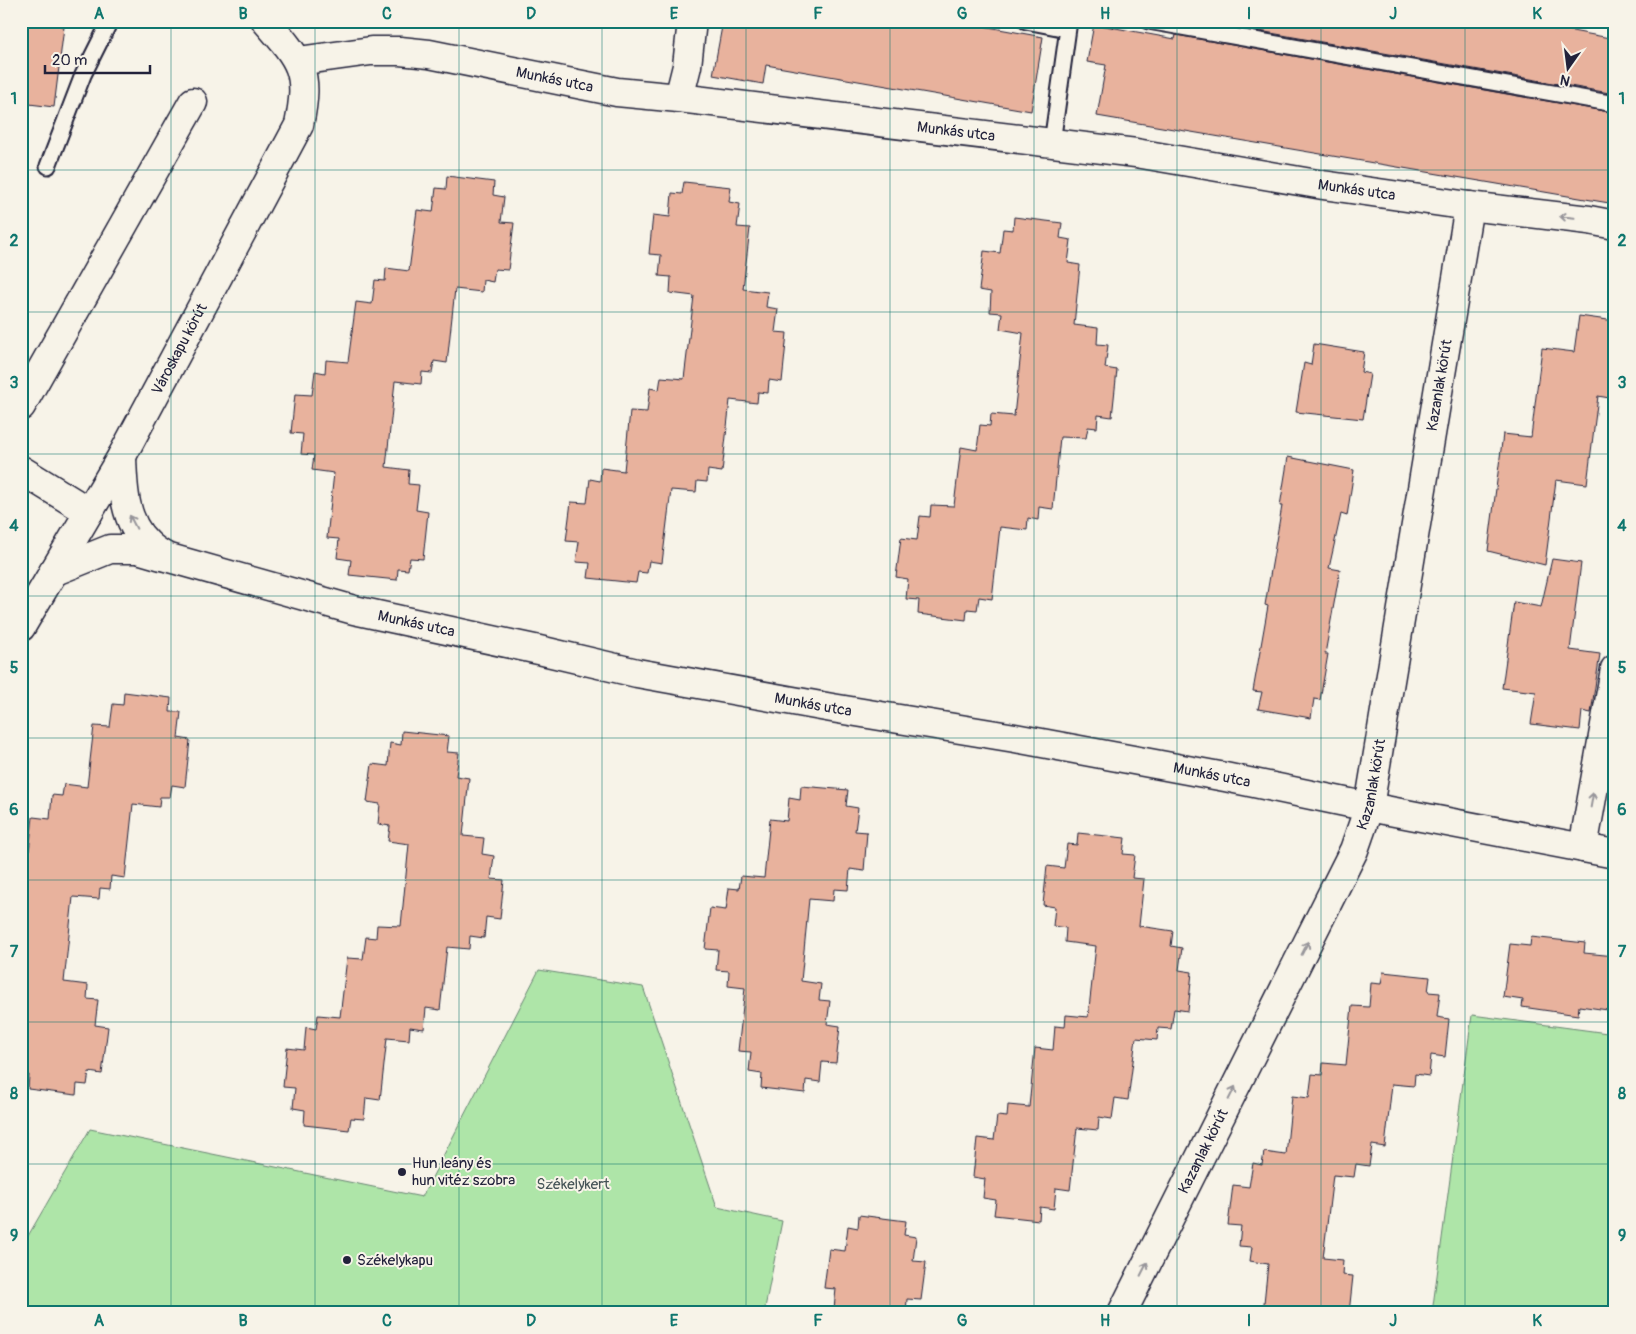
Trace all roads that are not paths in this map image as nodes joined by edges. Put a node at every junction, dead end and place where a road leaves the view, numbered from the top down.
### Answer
1 (110, 21) edge
2 (266, 21) edge
3 (692, 21) edge
4 (1026, 21) edge
5 (1148, 21) edge
6 (1068, 25) edge
7 (298, 60) junction
8 (679, 98) junction
9 (193, 102) dead end
10 (1615, 104) edge
11 (1052, 143) junction
12 (48, 166) dead end
13 (1469, 206) junction
14 (1615, 224) edge
15 (21, 406) edge
16 (122, 456) junction
17 (21, 470) edge
18 (89, 512) junction
19 (166, 557) junction
20 (53, 572) junction
21 (21, 627) edge
22 (1615, 669) edge
23 (1369, 807) junction
24 (1583, 848) junction
25 (1615, 854) edge
26 (1122, 1313) edge

1 - 12 lane
2 - 7 street
3 - 8 street
4 - 6 lane
5 - 10 lane
6 - 11 lane
7 - 8 street, Munkás utca
7 - 16 street, Városkapu körút
8 - 11 street, Munkás utca
9 - 15 street
11 - 13 street, Munkás utca
14 -> 13 street, Munkás utca
13 - 23 street, Kazanlak körút
16 - 18 street, Városkapu körút
19 -> 16 street, Munkás utca
17 - 18 street
18 - 20 street, Városkapu körút
19 - 20 street
19 - 23 street, Munkás utca
20 - 21 street, Városkapu körút
24 -> 22 street
23 - 24 street, Munkás utca
26 -> 23 street, Kazanlak körút
24 - 25 street, Munkás utca

